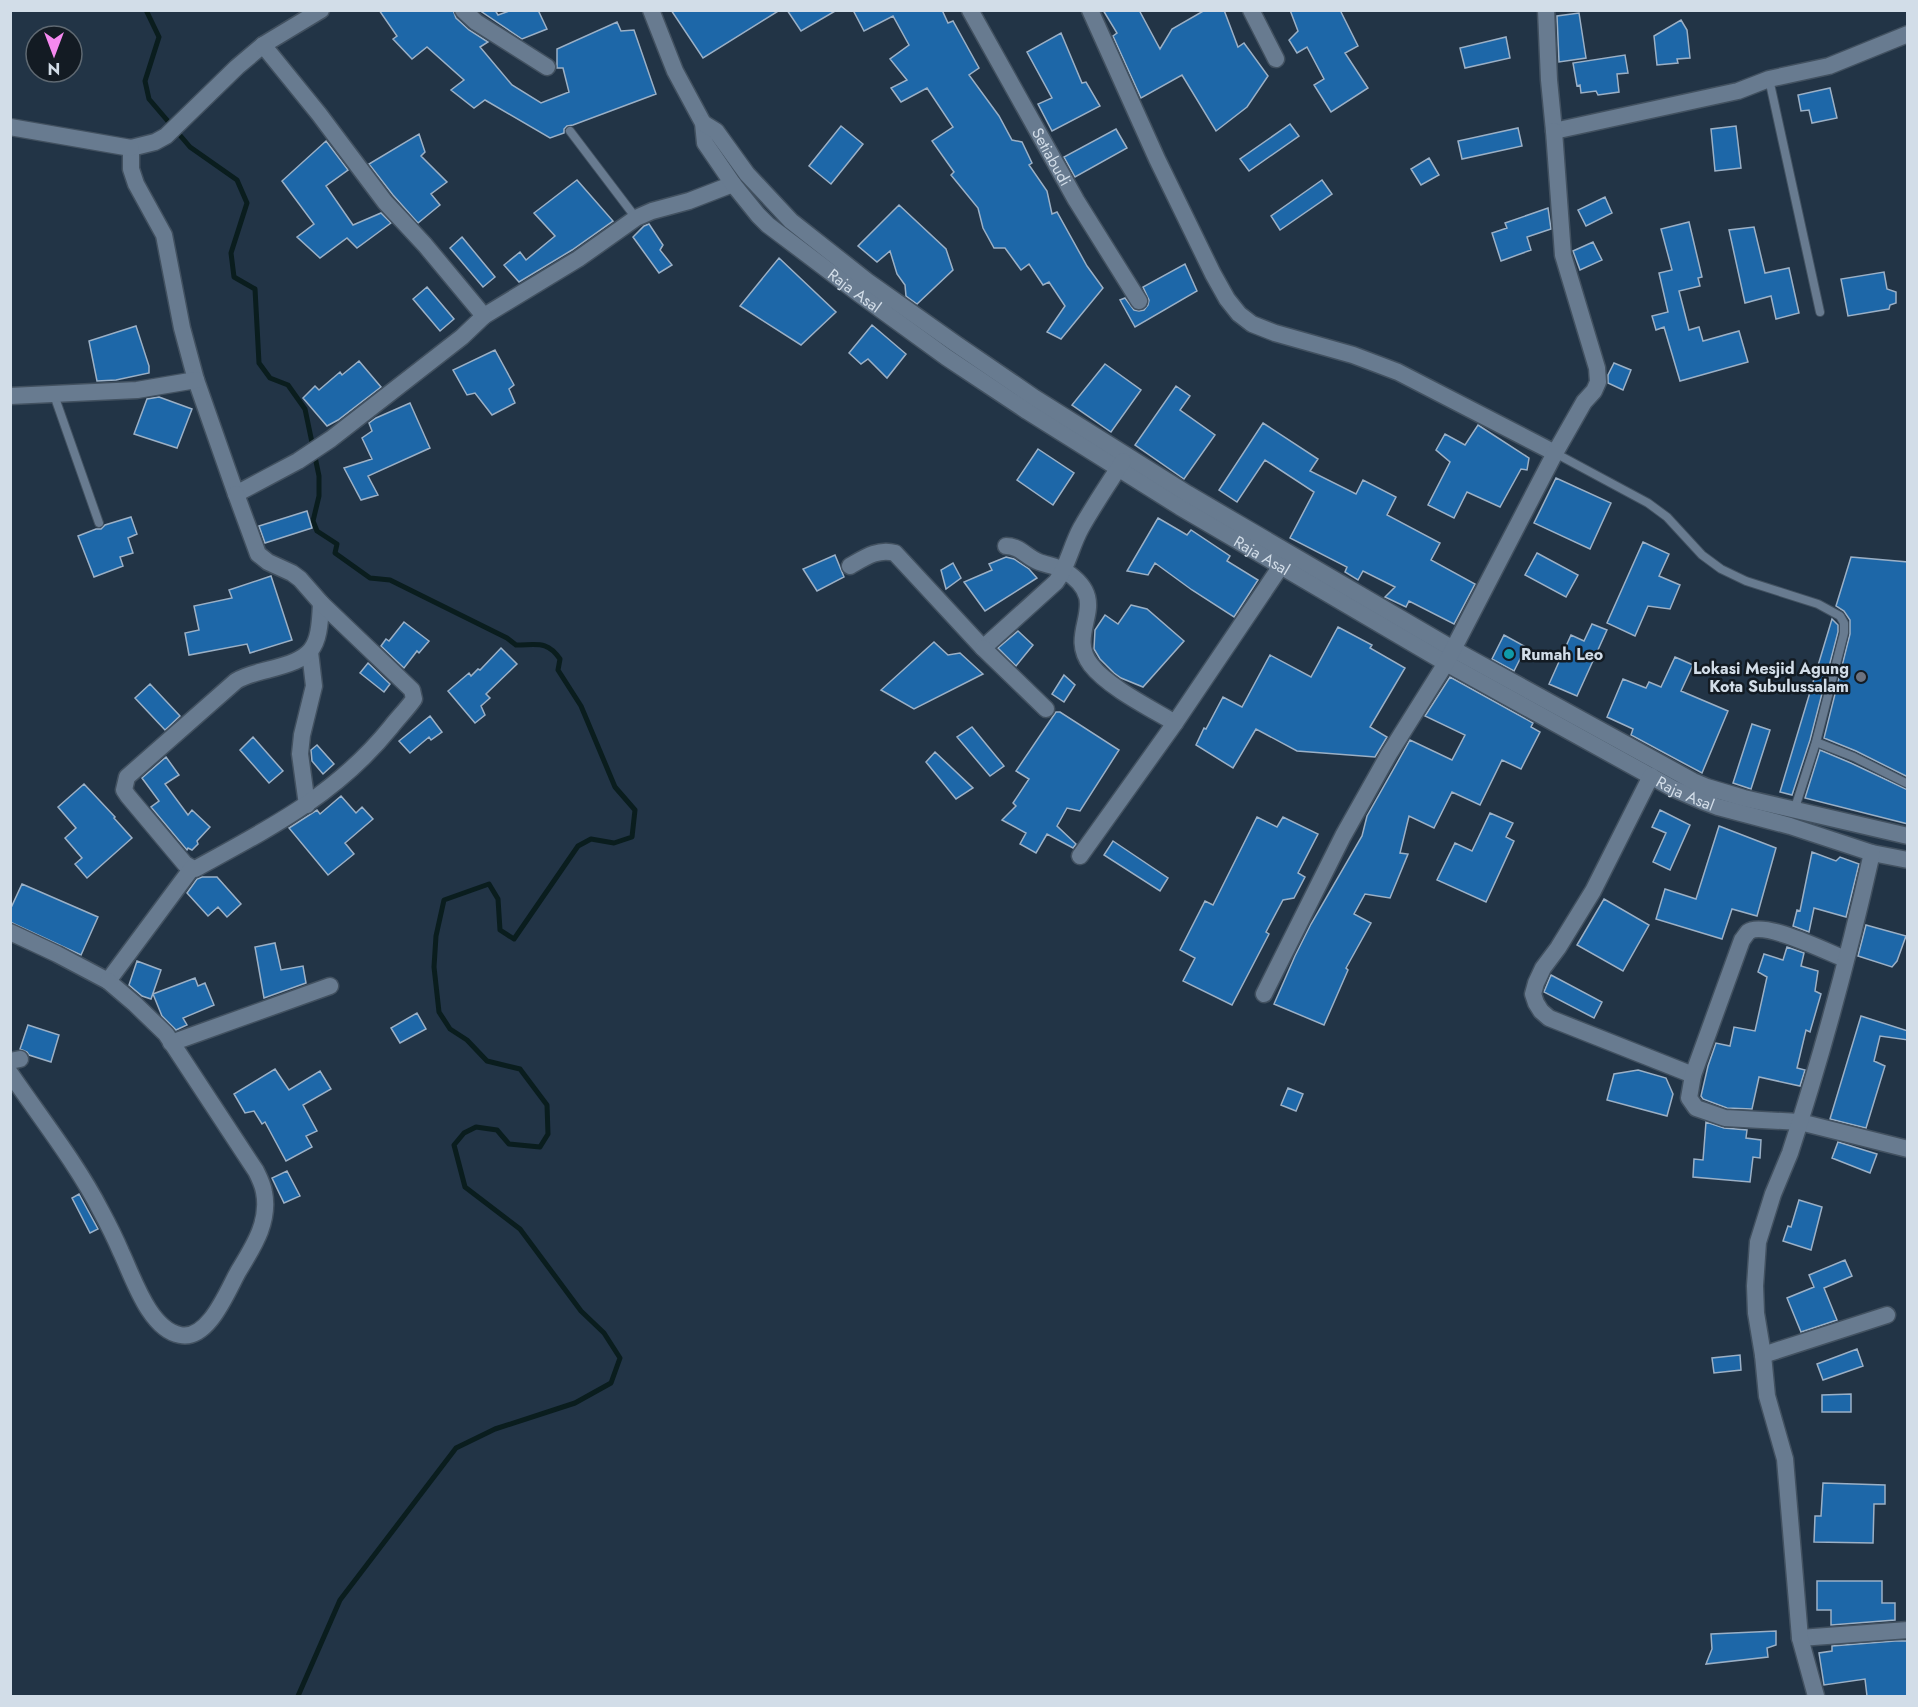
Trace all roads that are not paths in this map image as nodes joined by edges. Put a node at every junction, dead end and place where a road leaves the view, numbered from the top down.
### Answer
1 (321, 10) edge
2 (463, 10) edge
3 (651, 10) edge
4 (970, 10) edge
5 (1090, 10) edge
6 (1251, 10) edge
7 (1546, 10) edge
8 (1908, 34) edge
9 (264, 45) junction
10 (1276, 59) dead end
11 (547, 67) dead end
12 (1769, 79) junction
13 (703, 123) junction
14 (10, 127) edge
15 (570, 131) dead end
16 (1554, 131) junction
17 (131, 148) junction
18 (733, 184) junction
19 (636, 218) junction
20 (1139, 301) dead end
21 (1820, 312) dead end
22 (484, 316) junction
23 (196, 380) junction
24 (54, 395) junction
25 (10, 396) edge
26 (1555, 453) junction
27 (1123, 462) junction
28 (236, 494) junction
29 (99, 523) dead end
30 (1006, 546) dead end
31 (850, 566) dead end
32 (1281, 566) junction
33 (1064, 571) junction
34 (321, 603) junction
35 (983, 648) junction
36 (309, 652) junction
37 (1450, 656) junction
38 (1046, 709) dead end
39 (1175, 723) junction
40 (1816, 742) junction
41 (1652, 776) junction
42 (1908, 784) edge
43 (307, 805) junction
44 (1792, 817) junction
45 (1908, 836) edge
46 (1872, 853) junction
47 (1080, 856) dead end
48 (1908, 860) edge
49 (192, 868) junction
50 (10, 933) edge
51 (1845, 959) junction
52 (108, 981) junction
53 (330, 986) dead end
54 (1264, 994) dead end
55 (171, 1043) junction
56 (10, 1073) edge
57 (1693, 1075) junction
58 (1800, 1122) junction
59 (1908, 1149) edge
60 (1887, 1315) dead end
61 (1763, 1355) junction
62 (1908, 1630) edge
63 (1800, 1638) junction
64 (1816, 1696) edge

1 - 9 street
2 - 11 street
3 - 13 street, Raja Asal
4 - 20 street, Setiabudi
5 - 26 street
6 - 10 street
7 - 16 street
8 - 12 street
9 - 17 street
9 - 22 street
12 - 16 street
12 - 21 lane
13 - 18 street, Raja Asal
13 - 27 street, Raja Asal
14 - 17 street
15 - 19 lane
16 - 26 street
17 - 23 street
18 - 19 street
18 - 27 street, Raja Asal
19 - 22 street
22 - 28 street
23 - 24 street
23 - 28 street
24 - 25 street
24 - 29 lane
26 - 37 street
26 - 40 lane
27 - 32 street, Raja Asal
27 - 33 street
27 - 37 street, Raja Asal
28 - 34 street
30 - 33 street
31 - 35 street
32 - 37 street, Raja Asal
32 - 39 street
33 - 35 street
33 - 39 street
34 - 36 street
34 - 43 street
35 - 38 street
36 - 43 street
36 - 49 street
37 - 41 street, Raja Asal
37 - 44 street, Raja Asal
37 - 54 street
39 - 47 street
40 - 42 lane
40 - 44 lane
41 - 44 street, Raja Asal
41 - 57 street
43 - 49 street
44 - 45 street, Raja Asal
44 - 46 street, Raja Asal
46 - 48 street, Raja Asal
46 - 51 street
49 - 52 street
50 - 52 street
51 - 57 street
51 - 58 street
52 - 55 street
53 - 55 street
55 - 56 street
57 - 58 street
58 - 59 street
58 - 61 street
60 - 61 street
61 - 63 street
62 - 63 street
63 - 64 street

